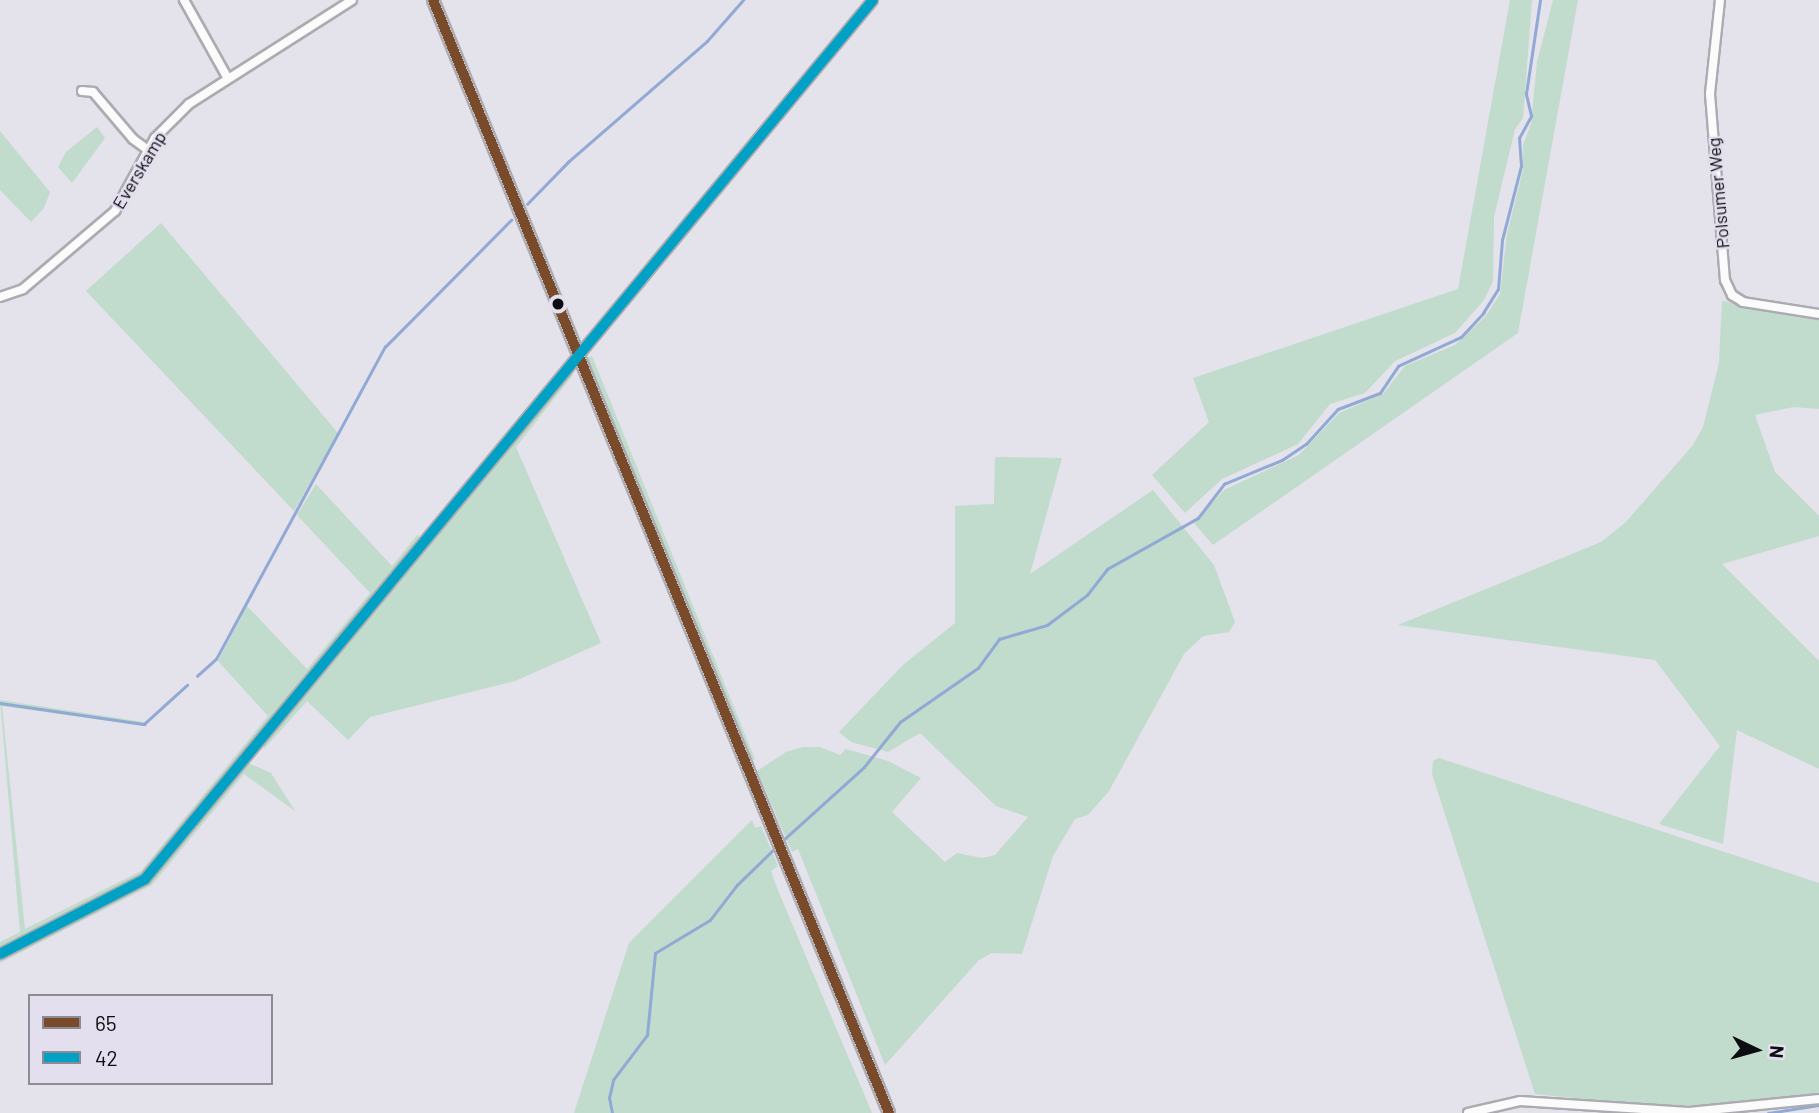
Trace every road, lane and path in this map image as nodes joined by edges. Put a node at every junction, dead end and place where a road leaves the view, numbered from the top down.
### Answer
1 (184, 0) edge
2 (352, 0) edge
3 (433, 0) edge
4 (873, 0) edge
5 (1720, 0) edge
6 (227, 77) junction
7 (82, 91) dead end
8 (148, 150) junction
9 (0, 297) edge
10 (1819, 314) edge
11 (578, 352) junction
12 (0, 954) edge
13 (1819, 1099) edge
14 (889, 1113) edge
15 (1468, 1113) edge

1 - 6 street
2 - 6 street, Everskamp
3 - 11 street
4 - 11 street
5 - 10 street, Polsumer Weg
6 - 8 street, Everskamp
7 - 8 street
8 - 9 street, Everskamp
11 - 12 street
11 - 14 street
13 - 15 street

